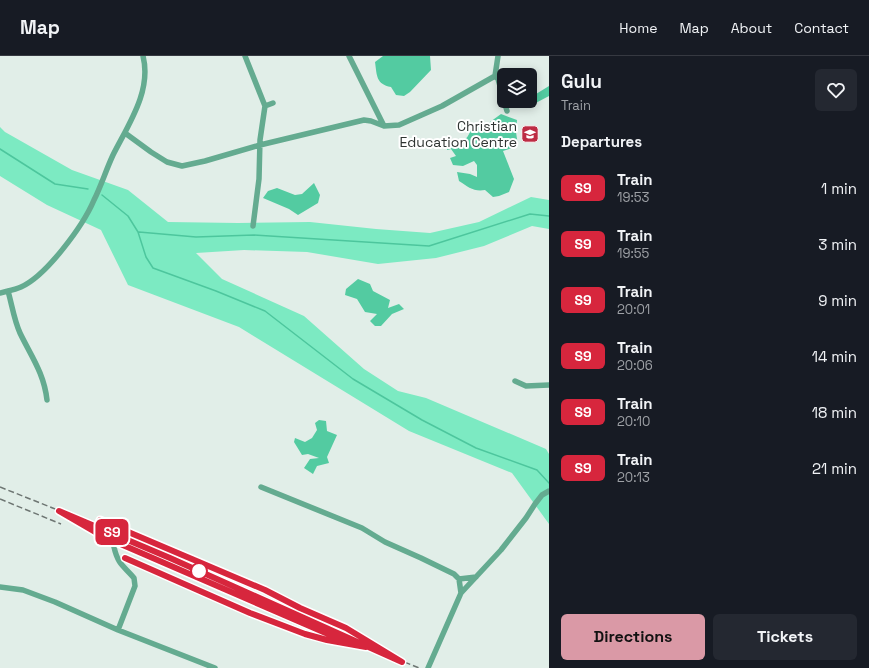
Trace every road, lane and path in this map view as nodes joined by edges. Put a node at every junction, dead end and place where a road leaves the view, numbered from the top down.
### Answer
1 (144, 56) edge
2 (245, 56) edge
3 (348, 56) edge
4 (498, 56) edge
5 (495, 76) joint
6 (273, 103) dead end
7 (264, 106) junction
8 (506, 108) edge
9 (507, 111) dead end
10 (384, 126) junction
11 (125, 133) junction
12 (260, 144) junction
13 (253, 226) dead end
14 (8, 291) junction
15 (0, 293) edge
16 (515, 381) dead end
17 (549, 386) edge
18 (48, 400) dead end
19 (261, 487) dead end
20 (549, 491) edge
21 (114, 547) dead end
22 (476, 577) junction
23 (459, 579) junction
24 (0, 588) edge
25 (461, 593) junction
26 (118, 630) junction
27 (215, 668) edge
28 (428, 668) edge

1 - 11 street
2 - 7 street
3 - 10 street
4 - 5 street
5 - 10 street
6 - 7 street
7 - 12 street
8 - 9 street
10 - 12 street
11 - 12 street
11 - 14 street
12 - 13 street
14 - 15 street
14 - 18 street
16 - 17 street
19 - 23 street
20 - 22 street
21 - 26 street
22 - 23 street
22 - 25 street
23 - 25 street
24 - 26 street
25 - 28 street
26 - 27 street

